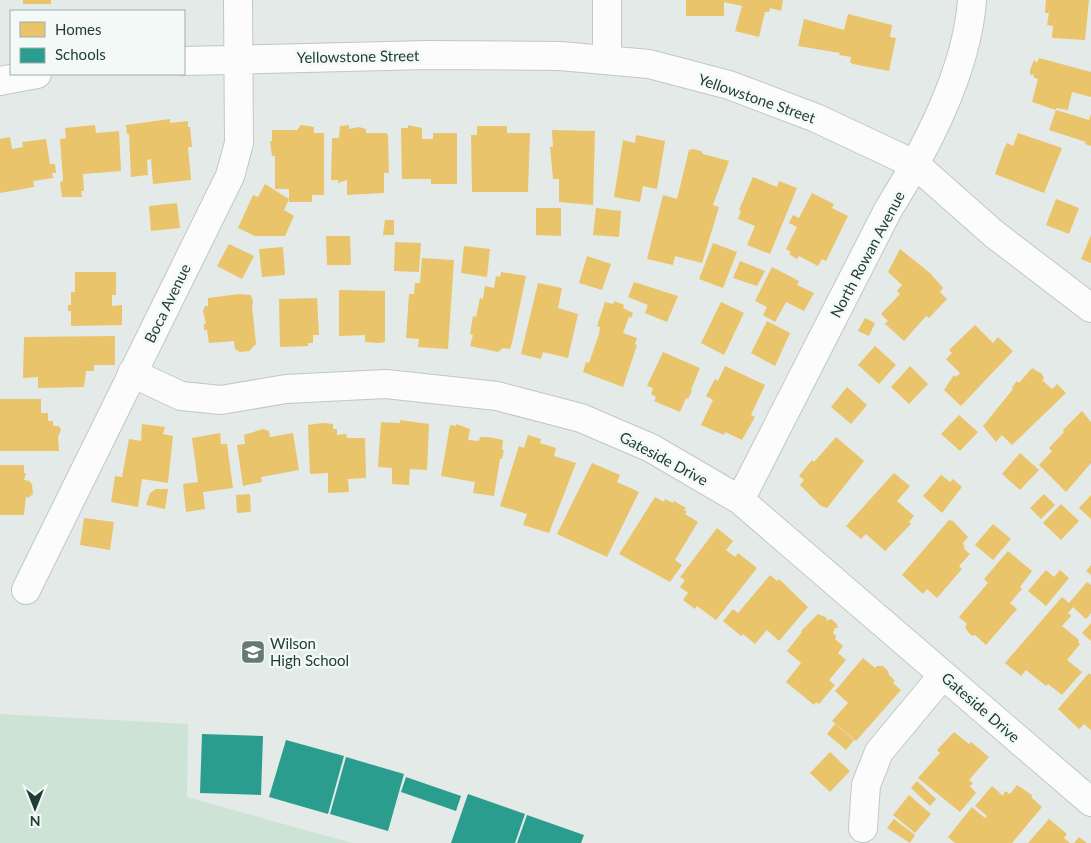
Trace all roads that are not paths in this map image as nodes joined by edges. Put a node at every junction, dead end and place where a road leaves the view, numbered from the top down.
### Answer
1 (238, 0) edge
2 (607, 0) edge
3 (972, 0) edge
4 (239, 59) junction
5 (607, 59) junction
6 (185, 61) edge
7 (32, 75) edge
8 (0, 81) edge
9 (916, 164) junction
10 (1091, 308) edge
11 (132, 373) junction
12 (740, 500) junction
13 (26, 590) dead end
14 (943, 675) junction
15 (1091, 802) edge
16 (863, 828) dead end

1 - 4 street, Boca Avenue
2 - 5 street
3 - 9 street, North Rowan Avenue
4 - 5 street, Yellowstone Street
4 - 6 street, Yellowstone Street
4 - 11 street, Boca Avenue
5 - 9 street, Yellowstone Street
7 - 8 street
9 - 10 street, Yellowstone Street
9 - 12 street, North Rowan Avenue
11 - 12 street, Gateside Drive
11 - 13 street, Boca Avenue
12 - 14 street, Gateside Drive
14 - 15 street, Gateside Drive
14 - 16 street

